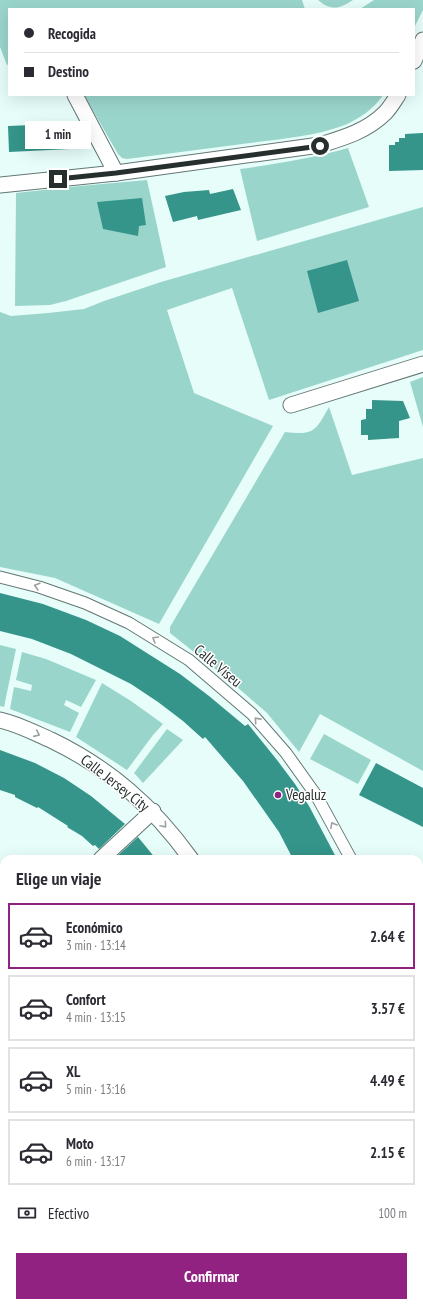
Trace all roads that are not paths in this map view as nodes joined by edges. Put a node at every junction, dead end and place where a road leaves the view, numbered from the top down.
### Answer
1 (423, 40) edge
2 (415, 59) edge
3 (76, 96) edge
4 (397, 96) edge
5 (116, 173) junction
6 (0, 186) edge
7 (423, 364) edge
8 (291, 405) dead end
9 (0, 577) edge
10 (0, 720) edge
11 (152, 811) junction
12 (105, 855) edge
13 (188, 855) edge
14 (349, 855) edge

1 - 2 street
3 - 5 street
4 - 5 street
5 - 6 street
7 - 8 street
14 -> 9 street, Calle Viseu
10 -> 11 street, Calle Jersey City
11 - 12 street
11 -> 13 street, Calle Jersey City

